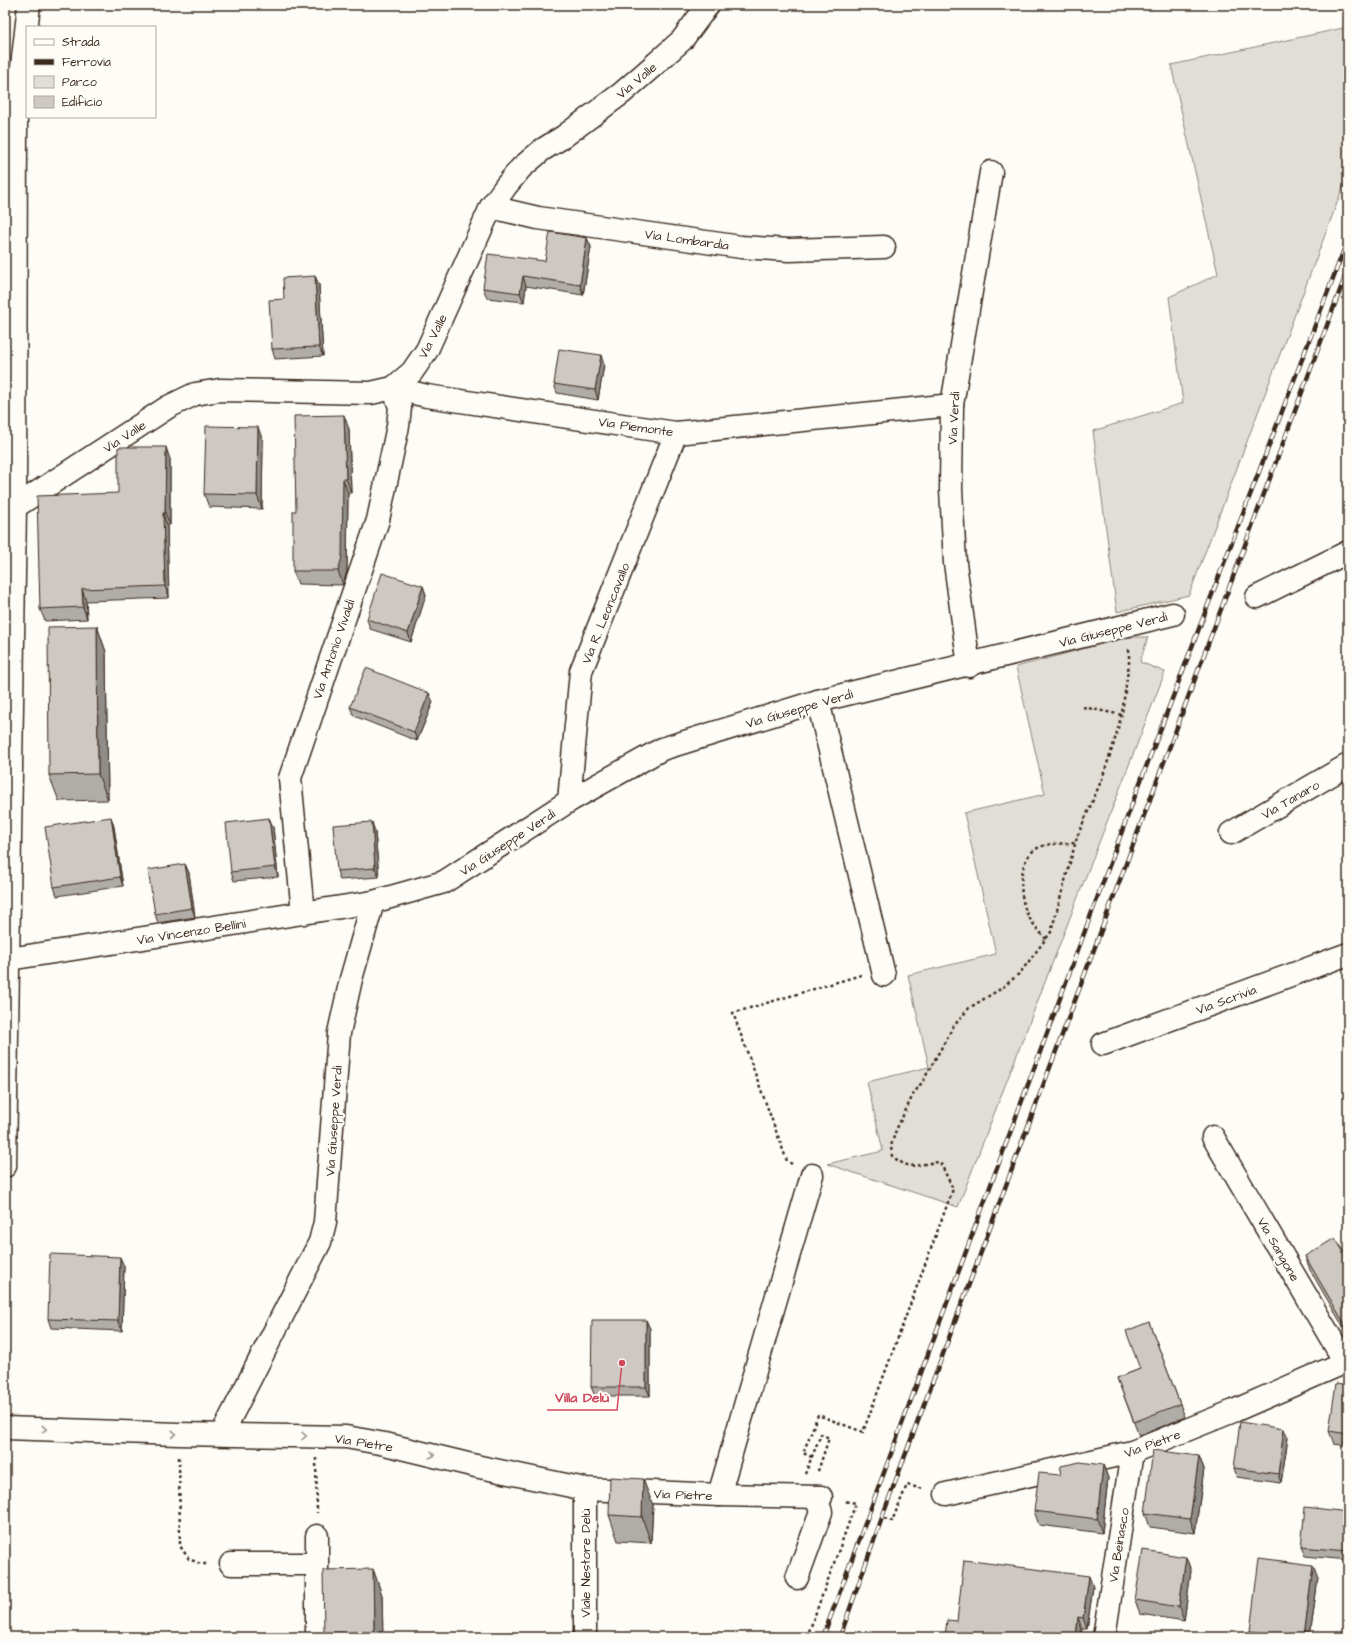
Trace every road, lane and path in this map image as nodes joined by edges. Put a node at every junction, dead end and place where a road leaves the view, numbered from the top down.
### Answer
1 (29, 5) edge
2 (708, 5) edge
3 (27, 26) edge
4 (26, 31) edge
5 (991, 172) dead end
6 (491, 207) junction
7 (884, 247) dead end
8 (393, 388) junction
9 (952, 405) junction
10 (676, 432) junction
11 (10, 508) edge
12 (1348, 552) edge
13 (1258, 597) dead end
14 (1173, 614) dead end
15 (1129, 626) junction
16 (969, 666) junction
17 (818, 701) junction
18 (1083, 707) dead end
19 (1122, 715) junction
20 (1348, 765) edge
21 (569, 801) junction
22 (1231, 833) dead end
23 (1075, 843) junction
24 (373, 902) junction
25 (303, 913) junction
26 (1046, 939) junction
27 (1348, 954) edge
28 (9, 959) junction
29 (883, 972) joint
30 (1104, 1044) dead end
31 (1213, 1137) dead end
32 (5, 1166) edge
33 (812, 1174) joint
34 (1347, 1361) edge
35 (5, 1428) edge
36 (178, 1434) junction
37 (222, 1434) junction
38 (316, 1436) junction
39 (1132, 1452) junction
40 (812, 1457) junction
41 (585, 1489) junction
42 (812, 1492) junction
43 (946, 1494) joint
44 (719, 1495) junction
45 (884, 1518) dead end
46 (317, 1536) joint
47 (231, 1564) joint
48 (316, 1564) junction
49 (797, 1578) dead end
50 (317, 1637) edge
51 (585, 1637) edge
52 (806, 1637) edge
53 (1104, 1637) edge

1 - 3 street
2 - 6 street, Via Valle
4 - 11 street
5 - 9 street, Via Verdi
6 - 7 street, Via Lombardia
6 - 8 street, Via Valle
8 - 10 street, Via Piemonte
8 - 11 street, Via Valle
8 - 25 street, Via Antonio Vivaldi
9 - 10 street, Via Piemonte
9 - 16 street, Via Verdi
10 - 21 street, Via R. Leoncavallo
11 - 28 street
12 - 13 street
14 - 15 street, Via Giuseppe Verdi
15 - 16 street, Via Giuseppe Verdi
15 - 19 path
16 - 17 street, Via Giuseppe Verdi
17 - 21 street, Via Giuseppe Verdi
17 - 29 street
18 - 19 path
19 - 23 path
20 - 22 street, Via Tanaro
21 - 24 street, Via Giuseppe Verdi
23 - 26 path
23 - 26 path
24 - 25 street, Via Vincenzo Bellini
24 - 37 street, Via Giuseppe Verdi
25 - 28 street, Via Vincenzo Bellini
26 - 40 path
27 - 30 street, Via Scrivia
28 - 32 street
29 - 33 path
31 - 34 street, Via Sangone
33 - 44 street, Via Pietre
34 - 39 street, Via Pietre
35 -> 36 street, Via Pietre
36 - 37 street, Via Pietre
36 - 47 path
37 -> 38 street, Via Pietre
38 -> 41 street, Via Pietre
38 - 46 path
39 - 43 street, Via Pietre
39 - 53 street, Via Beinasco
40 - 42 path
40 - 42 path
41 - 44 street, Via Pietre
41 - 51 street, Viale Nestore Delù
42 - 44 street, Via Pietre
42 - 49 street
42 - 52 path
43 - 45 path
46 - 48 street
47 - 48 street
48 - 50 street

